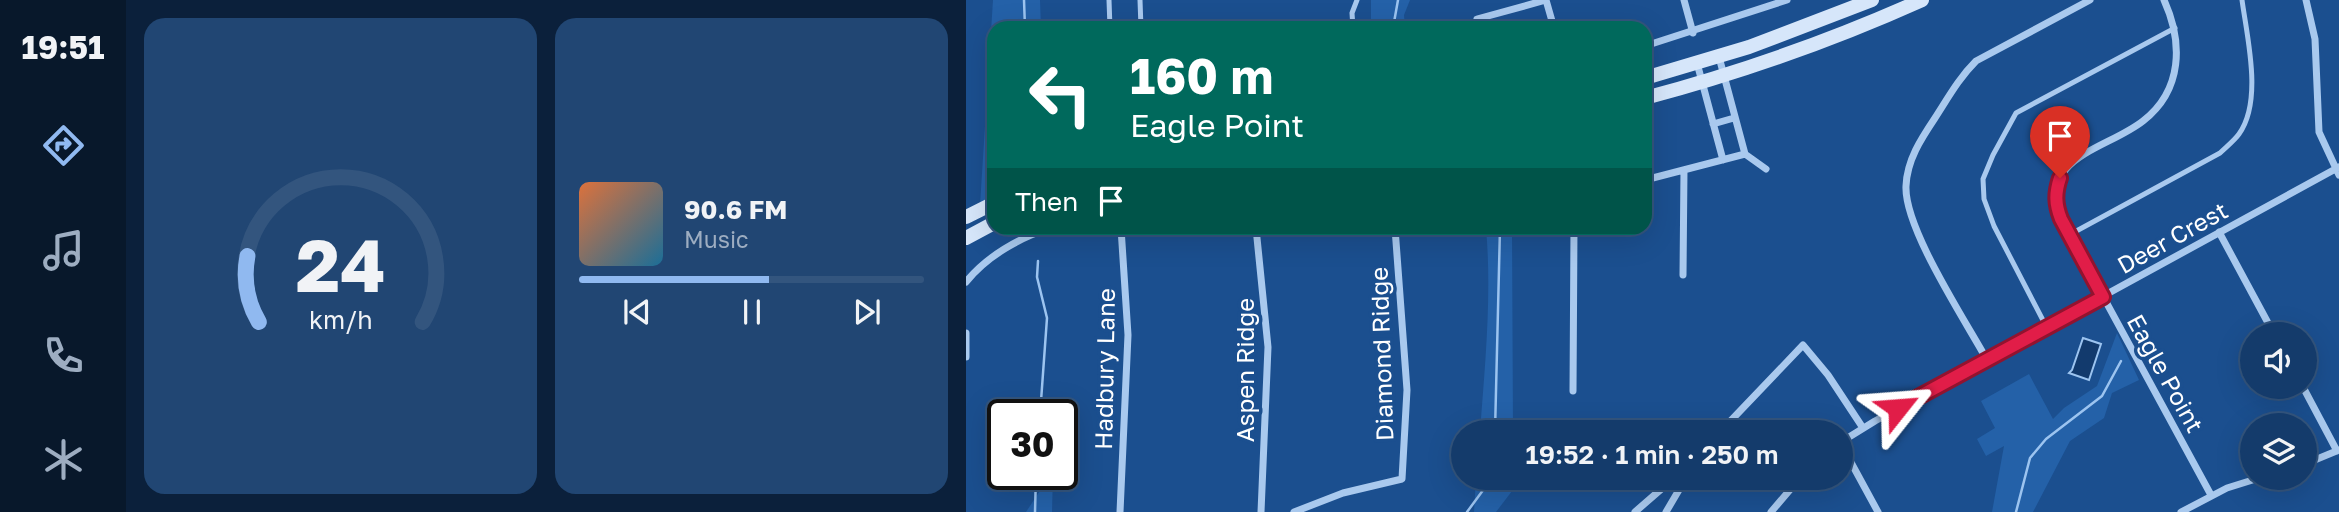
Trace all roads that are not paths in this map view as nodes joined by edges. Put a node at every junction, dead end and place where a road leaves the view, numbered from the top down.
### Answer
1 (1109, 0) edge
2 (1140, 0) edge
3 (1357, 0) edge
4 (1546, 0) edge
5 (1684, 0) edge
6 (1787, 0) edge
7 (1872, 0) edge
8 (1922, 0) edge
9 (2090, 0) edge
10 (2164, 0) edge
11 (2242, 0) edge
12 (2306, 0) edge
13 (1477, 19) dead end
14 (1110, 21) edge
15 (1142, 21) edge
16 (1353, 21) edge
17 (1552, 21) edge
18 (2175, 28) junction
19 (1693, 33) junction
20 (1652, 45) edge
21 (1719, 57) junction
22 (1697, 63) junction
23 (1724, 75) junction
24 (1652, 76) edge
25 (1702, 83) junction
26 (1652, 96) edge
27 (1734, 118) junction
28 (1713, 124) junction
29 (1745, 154) junction
30 (1723, 160) junction
31 (1766, 169) dead end
32 (1684, 170) junction
33 (2338, 170) edge
34 (1652, 178) edge
35 (987, 206) edge
36 (966, 217) edge
37 (987, 227) edge
38 (2219, 232) junction
39 (1028, 235) edge
40 (1121, 235) edge
41 (1258, 235) edge
42 (1396, 235) edge
43 (1574, 235) edge
44 (2069, 235) junction
45 (966, 238) edge
46 (1683, 275) dead end
47 (966, 282) edge
48 (2103, 297) junction
49 (2268, 322) edge
50 (2046, 328) junction
51 (966, 333) edge
52 (966, 357) edge
53 (1987, 360) junction
54 (1573, 391) dead end
55 (2310, 399) edge
56 (1731, 420) edge
57 (1863, 428) junction
58 (1853, 435) edge
59 (2338, 450) edge
60 (2317, 459) edge
61 (1853, 465) edge
62 (2240, 485) edge
63 (1661, 490) edge
64 (1679, 490) edge
65 (1790, 490) edge
66 (2211, 495) junction
67 (1120, 512) edge
68 (1261, 512) edge
69 (1294, 512) edge
70 (1636, 512) edge
71 (1666, 512) edge
72 (1771, 512) edge
73 (1878, 512) edge
74 (2181, 512) edge

1 - 14 lane
2 - 15 lane
3 - 16 lane
4 - 13 street
4 - 17 street
5 - 19 street
6 - 19 street
7 - 21 main road
8 - 23 main road
9 - 53 street
10 - 18 street, Eagle Point
11 - 44 lane
12 - 33 street
18 - 44 street, Eagle Point
18 - 50 lane
19 - 20 street
21 - 22 main road
21 - 23 street
22 - 24 main road
22 - 25 street
23 - 25 main road
23 - 27 street
25 - 26 main road
25 - 28 street
27 - 28 street
27 - 29 street
28 - 30 street
29 - 30 street
29 - 31 street
30 - 32 street
32 - 34 street
32 - 46 street
33 - 38 street, Deer Crest
35 - 36 main road
37 - 45 main road
38 - 48 street, Deer Crest
38 - 49 street
39 - 47 street
40 - 67 street, Hadbury Lane
41 - 68 street, Aspen Ridge
42 - 69 street, Diamond Ridge
43 - 54 street
44 - 48 street, Eagle Point
48 - 50 street, Deer Crest
48 - 66 street, Eagle Point
50 - 53 street, Deer Crest
51 - 52 street
53 - 57 street, Deer Crest
55 - 59 street
56 - 57 street
57 - 58 street, Deer Crest
59 - 60 street
61 - 73 street
62 - 66 street
63 - 70 street
64 - 71 street
65 - 72 street
66 - 74 street

